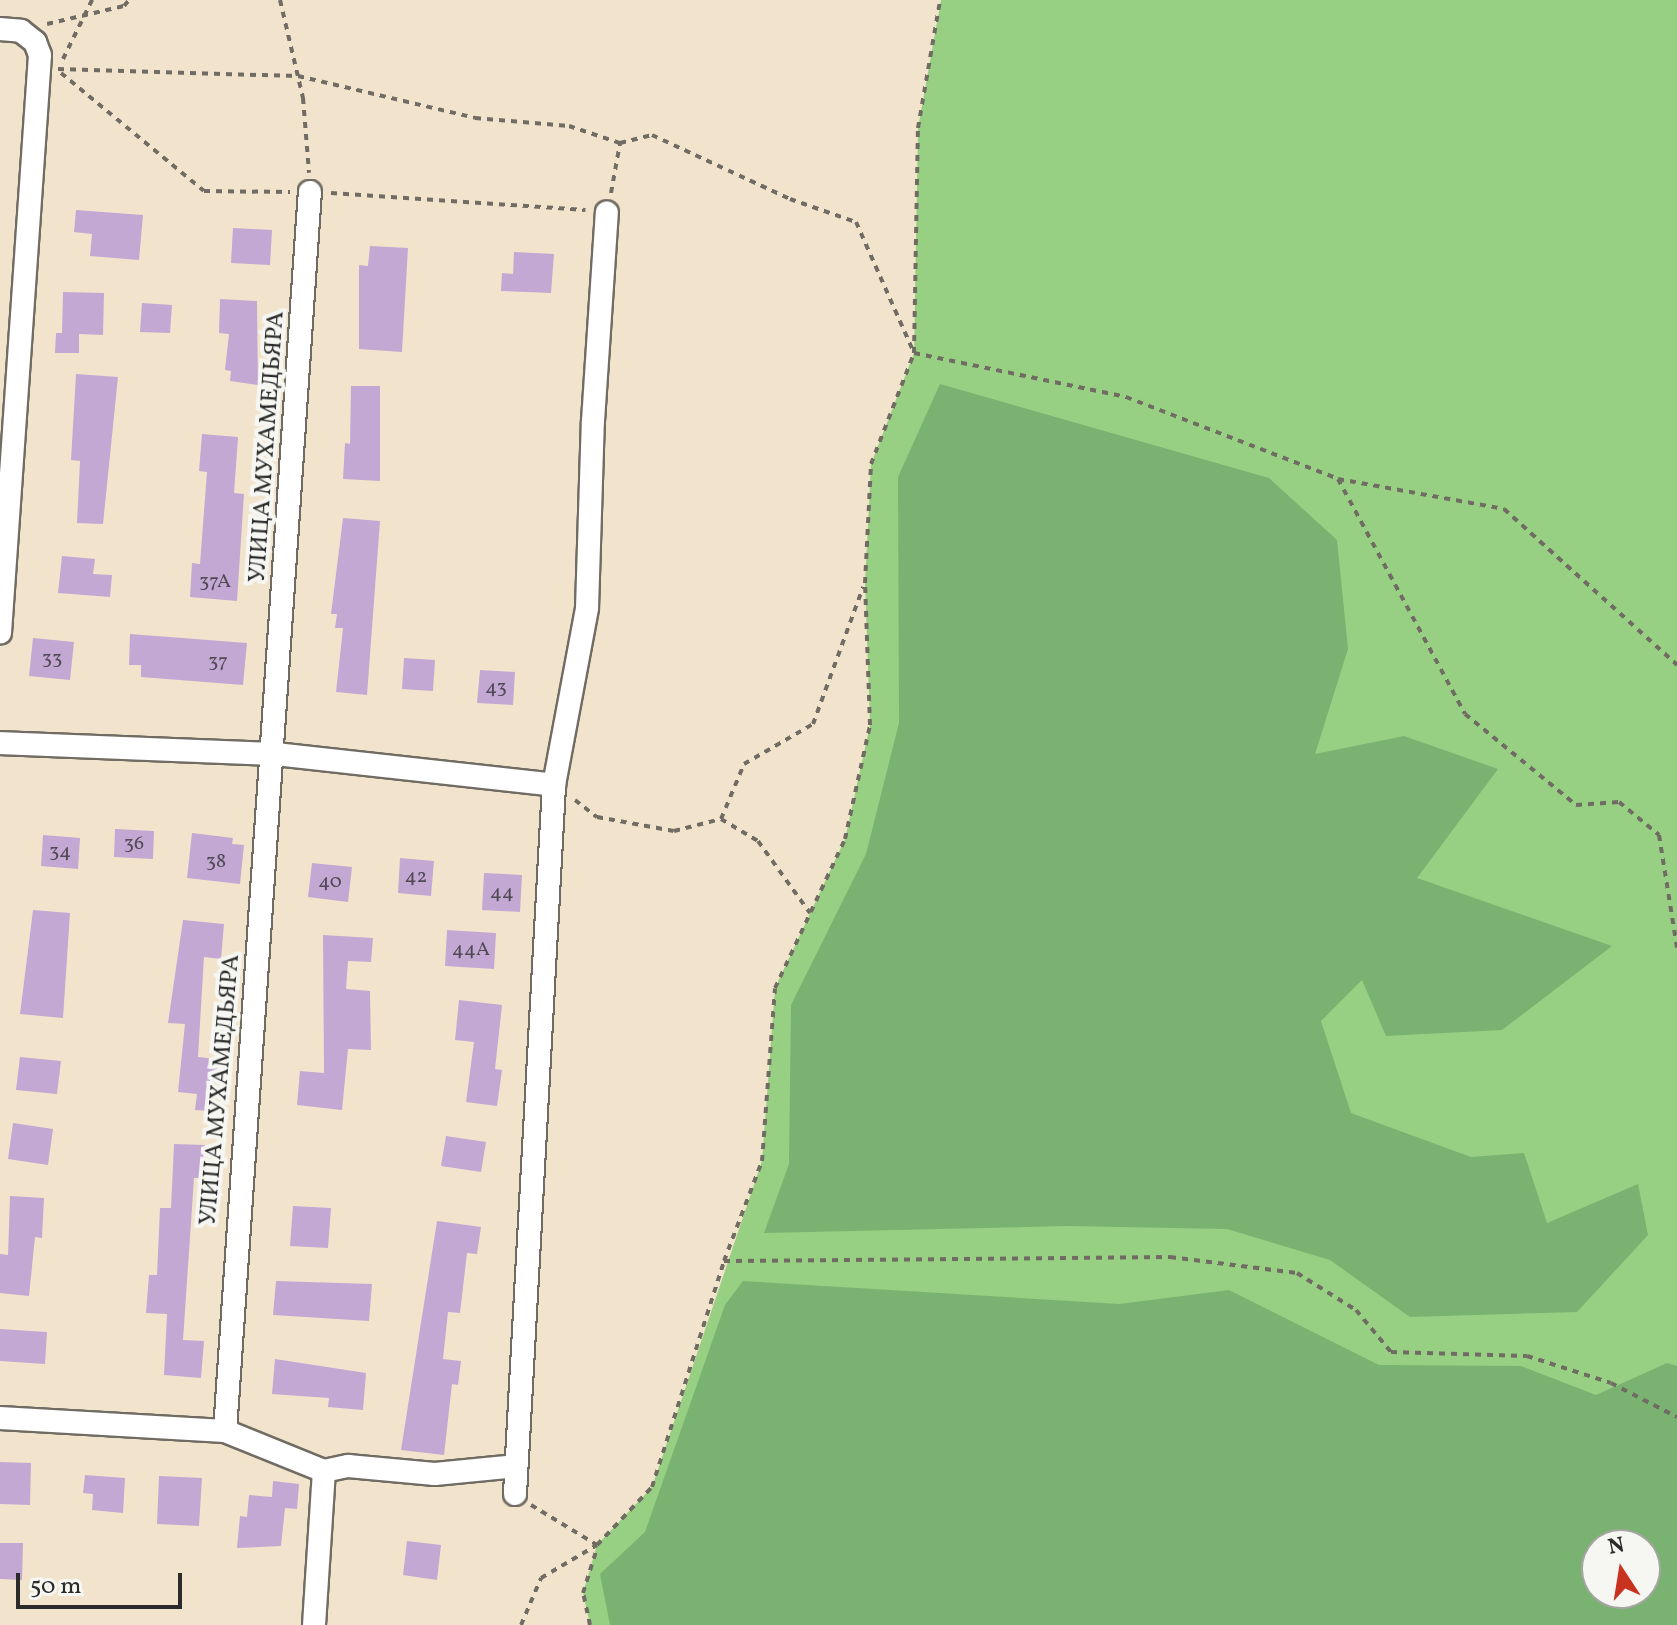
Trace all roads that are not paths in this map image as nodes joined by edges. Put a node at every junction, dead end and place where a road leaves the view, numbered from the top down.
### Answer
1 (10, 30) edge
2 (310, 192) road end
3 (607, 212) road end
4 (0, 633) edge
5 (0, 743) edge
6 (275, 754) junction
7 (554, 785) junction
8 (0, 1418) edge
9 (225, 1431) junction
10 (516, 1466) junction
11 (324, 1471) junction
12 (515, 1494) road end
13 (314, 1625) edge

1 - 4 street
2 - 6 street, УЛИЦА МУХАМЕДЬЯРА
3 - 7 street
5 - 6 street
6 - 7 street
6 - 9 street, УЛИЦА МУХАМЕДЬЯРА
7 - 10 street
8 - 9 street
9 - 11 street
10 - 11 street
10 - 12 street
11 - 13 street

